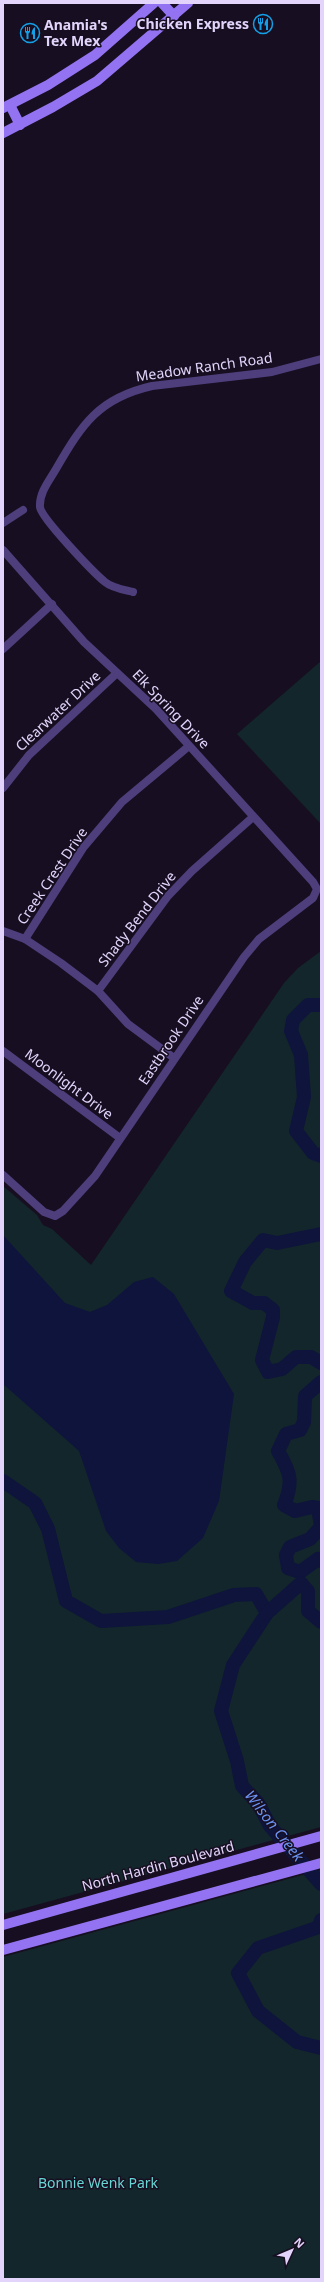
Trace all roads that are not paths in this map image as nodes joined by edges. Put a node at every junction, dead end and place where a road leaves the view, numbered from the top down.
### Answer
1 (154, 3) edge
2 (162, 3) edge
3 (188, 3) edge
4 (174, 16) junction
5 (6, 107) edge
6 (20, 125) junction
7 (3, 133) edge
8 (321, 359) edge
9 (23, 510) dead end
10 (3, 523) edge
11 (3, 550) edge
12 (133, 592) dead end
13 (52, 604) junction
14 (3, 649) edge
15 (117, 673) junction
16 (189, 746) junction
17 (3, 788) edge
18 (253, 817) junction
19 (317, 889) joint
20 (3, 931) edge
21 (25, 939) junction
22 (98, 991) junction
23 (3, 1051) edge
24 (174, 1058) junction
25 (120, 1138) junction
26 (3, 1175) edge
27 (321, 1836) edge
28 (321, 1863) edge
29 (3, 1924) edge
30 (3, 1950) edge

1 - 5 main road
2 - 4 main road
3 - 4 main road
4 - 6 main road
5 - 6 main road
6 - 7 main road
8 - 12 street, Meadow Ranch Road
9 - 10 street
11 - 13 street, Elk Spring Drive
13 - 14 street
13 - 15 street, Elk Spring Drive
15 - 16 street, Elk Spring Drive
15 - 17 street, Clearwater Drive
16 - 18 street, Elk Spring Drive
16 - 21 street, Creek Crest Drive
18 - 19 street, Elk Spring Drive
18 - 22 street, Shady Bend Drive
19 - 24 street, Eastbrook Drive
20 - 21 street
21 - 22 street
22 - 24 street
23 - 25 street, Moonlight Drive
24 - 25 street, Eastbrook Drive
25 - 26 street, Eastbrook Drive
27 - 29 main road, North Hardin Boulevard
28 - 30 main road

